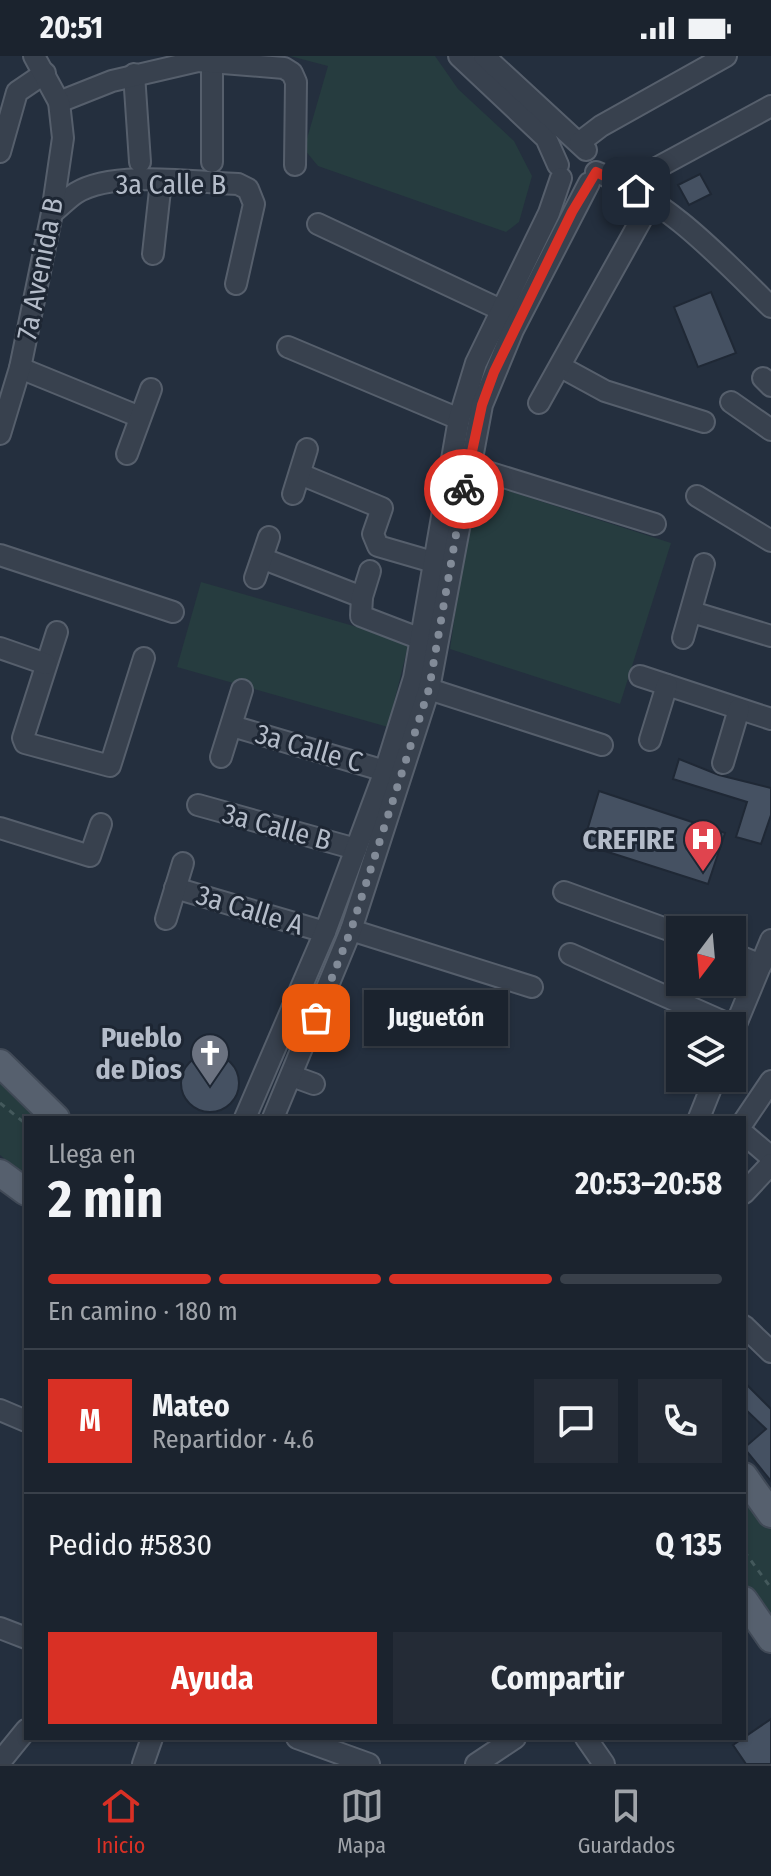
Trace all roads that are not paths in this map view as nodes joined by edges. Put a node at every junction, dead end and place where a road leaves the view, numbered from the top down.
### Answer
1 (726, 56) edge
2 (478, 59) edge
3 (212, 60) junction
4 (39, 64) edge
5 (134, 74) junction
6 (59, 102) junction
7 (771, 106) edge
8 (583, 146) junction
9 (0, 152) edge
10 (140, 162) dead end
11 (212, 162) dead end
12 (295, 165) dead end
13 (559, 171) junction
14 (592, 177) junction
15 (161, 181) junction
16 (643, 196) junction
17 (52, 213) junction
18 (318, 224) dead end
19 (153, 254) dead end
20 (236, 284) dead end
21 (771, 307) edge
22 (499, 309) junction
23 (288, 347) dead end
24 (561, 367) junction
25 (20, 368) junction
26 (151, 389) dead end
27 (731, 402) dead end
28 (539, 403) dead end
29 (140, 417) junction
30 (459, 419) junction
31 (704, 422) dead end
32 (771, 430) edge
33 (0, 434) edge
34 (307, 449) dead end
35 (127, 454) dead end
36 (468, 466) junction
37 (300, 474) junction
38 (293, 494) dead end
39 (697, 496) dead end
40 (655, 524) dead end
41 (269, 537) dead end
42 (771, 541) edge
43 (0, 555) edge
44 (264, 559) junction
45 (433, 562) junction
46 (704, 564) dead end
47 (370, 571) dead end
48 (255, 578) dead end
49 (362, 597) junction
50 (173, 612) dead end
51 (692, 612) junction
52 (57, 632) dead end
53 (771, 636) edge
54 (683, 638) dead end
55 (421, 639) junction
56 (0, 648) edge
57 (144, 658) dead end
58 (46, 664) junction
59 (640, 676) dead end
60 (667, 685) junction
61 (429, 689) junction
62 (242, 690) dead end
63 (739, 709) junction
64 (771, 719) edge
65 (232, 726) junction
66 (650, 740) dead end
67 (602, 745) dead end
68 (221, 757) dead end
69 (723, 763) dead end
70 (385, 771) junction
71 (198, 805) dead end
72 (101, 824) dead end
73 (0, 828) edge
74 (356, 849) junction
75 (183, 863) dead end
76 (175, 888) junction
77 (564, 892) dead end
78 (166, 919) dead end
79 (666, 929) edge
80 (351, 930) junction
81 (325, 932) junction
82 (771, 940) edge
83 (570, 954) dead end
84 (746, 959) edge
85 (761, 965) junction
86 (532, 987) dead end
87 (693, 1012) edge
88 (741, 1012) edge
89 (281, 1039) junction
90 (304, 1048) junction
91 (0, 1063) edge
92 (292, 1076) junction
93 (771, 1081) edge
94 (314, 1084) dead end
95 (711, 1092) edge
96 (54, 1116) edge
97 (246, 1116) edge
98 (274, 1116) edge
99 (703, 1116) edge
100 (746, 1118) edge
101 (746, 1136) edge
102 (771, 1157) edge
103 (771, 1164) edge
104 (1, 1177) edge
105 (24, 1191) edge
106 (746, 1191) edge
107 (746, 1328) edge
108 (771, 1352) edge
109 (0, 1410) edge
110 (24, 1420) edge
111 (746, 1478) edge
112 (767, 1502) edge
113 (746, 1600) edge
114 (746, 1601) edge
115 (771, 1626) edge
116 (0, 1628) edge
117 (24, 1637) edge
118 (771, 1639) edge
119 (24, 1732) edge
120 (151, 1740) edge
121 (303, 1740) edge
122 (512, 1740) edge
123 (587, 1740) edge
124 (0, 1762) edge
125 (143, 1764) edge
126 (369, 1764) edge
127 (476, 1764) edge
128 (604, 1764) edge

1 - 8 street
2 - 8 street
2 - 13 street
3 - 5 street
3 - 11 street
3 - 12 street
4 - 6 street
4 - 9 street
5 - 6 street
5 - 10 street
6 - 17 street, 7a Avenida B
7 - 16 street
8 - 13 street
8 - 14 street
13 - 14 street
13 - 22 street
14 - 16 street
14 - 36 street
15 - 17 street, 3a Calle B
15 - 19 street
15 - 20 street, 3a Calle B
16 - 21 street
16 - 24 street
17 - 25 street, 7a Avenida B
18 - 22 street
22 - 30 street
23 - 30 street
24 - 28 street
24 - 31 street
25 - 29 street
25 - 33 street, 7a Avenida B
26 - 29 street
27 - 32 street
29 - 35 street
30 - 45 street
34 - 37 street
36 - 40 street
36 - 61 street
37 - 38 street
37 - 45 street
39 - 42 street
41 - 44 street
43 - 50 street
44 - 48 street
44 - 49 street
45 - 55 street
46 - 51 street
47 - 49 street
49 - 55 street
51 - 53 street
51 - 54 street
52 - 58 street
55 - 70 street
56 - 58 street
57 - 58 street
59 - 60 street
60 - 63 street
60 - 66 street
61 - 67 street
61 - 80 street
62 - 65 street
63 - 64 street
63 - 69 street
65 - 68 street
65 - 70 street, 3a Calle C
70 - 74 street
71 - 74 street, 3a Calle B
72 - 73 street
74 - 81 street
75 - 76 street
76 - 78 street
76 - 81 street, 3a Calle A
77 - 79 street
80 - 86 street
80 - 90 street
81 - 89 street
82 - 85 street
83 - 87 street
84 - 85 street
85 - 88 street
89 - 90 street
89 - 97 street
90 - 92 street
91 - 96 main road
92 - 94 street
92 - 98 street
93 - 100 street
95 - 99 street
101 - 102 street
103 - 106 street
104 - 105 main road
107 - 108 street
109 - 110 street
111 - 112 main road
113 - 115 main road
114 - 118 main road
116 - 117 street
119 - 124 street
120 - 125 street
121 - 126 street
122 - 127 street
123 - 128 street

